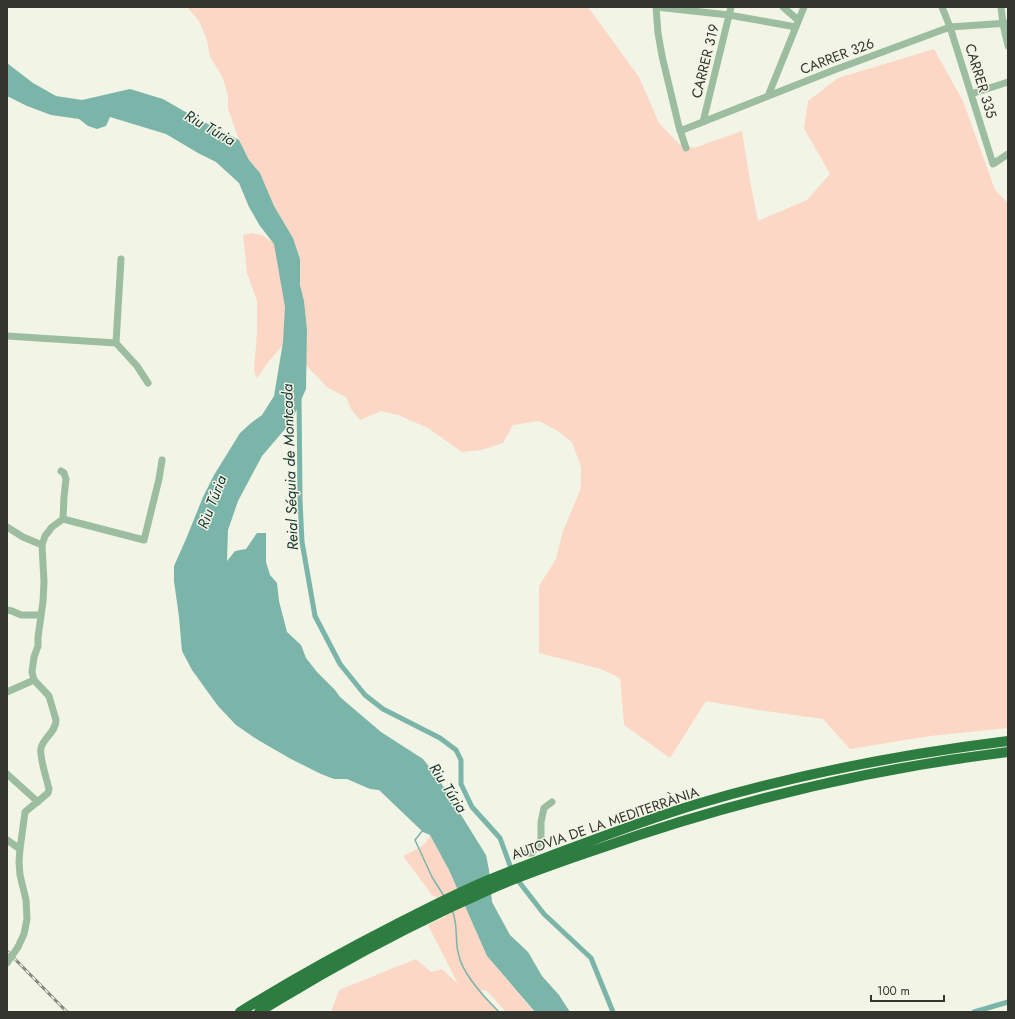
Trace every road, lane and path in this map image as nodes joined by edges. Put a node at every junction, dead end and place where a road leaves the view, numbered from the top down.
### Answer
1 (656, 7) edge
2 (731, 7) edge
3 (783, 7) edge
4 (804, 7) edge
5 (942, 7) edge
6 (1001, 7) edge
7 (729, 15) junction
8 (797, 24) junction
9 (1005, 24) edge
10 (950, 27) junction
11 (1008, 46) edge
12 (1008, 82) edge
13 (971, 94) junction
14 (768, 96) junction
15 (703, 122) junction
16 (680, 131) junction
17 (686, 148) dead end
18 (1008, 154) edge
19 (121, 259) dead end
20 (7, 336) edge
21 (116, 343) junction
22 (148, 383) dead end
23 (162, 460) dead end
24 (61, 471) dead end
25 (63, 519) junction
26 (7, 528) edge
27 (42, 545) junction
28 (7, 610) edge
29 (41, 615) junction
30 (34, 680) junction
31 (7, 692) edge
32 (1008, 741) edge
33 (1008, 752) edge
34 (7, 774) edge
35 (38, 802) junction
36 (552, 802) dead end
37 (7, 840) edge
38 (20, 849) junction
39 (518, 854) dead end
40 (557, 858) junction
41 (389, 933) junction
42 (7, 963) edge
43 (240, 1012) edge
44 (259, 1012) edge

1 - 7 street
1 - 16 street
2 - 7 street, CARRER 319
3 - 8 street
4 - 8 street
5 - 10 street, CARRER 335
6 - 9 street
7 - 8 street
7 - 15 street, CARRER 319
8 - 14 street
9 - 10 street, CARRER 326
9 - 11 street
10 - 13 street, CARRER 335
10 - 14 street, CARRER 326
12 - 13 street
13 - 18 street, CARRER 335
14 - 15 street, CARRER 326
15 - 16 street, CARRER 326
16 - 17 street
19 - 21 street
20 - 21 street
21 - 22 street
23 - 25 street
24 - 25 street
25 - 27 street
26 - 27 street
27 - 29 street
28 - 29 street
29 - 30 street
30 - 31 street
30 - 35 street
32 - 40 highway, AUTOVIA DE LA MEDITERRÀNIA
33 - 40 highway, AUTOVIA DE LA MEDITERRÀNIA
34 - 35 street
35 - 38 street
36 - 39 street
37 - 38 street
38 - 42 street, bridge
40 - 41 highway, AUTOVIA DE LA MEDITERRÀNIA
41 - 43 highway, AUTOVIA DE LA MEDITERRÀNIA
41 - 44 highway, AUTOVIA DE LA MEDITERRÀNIA

